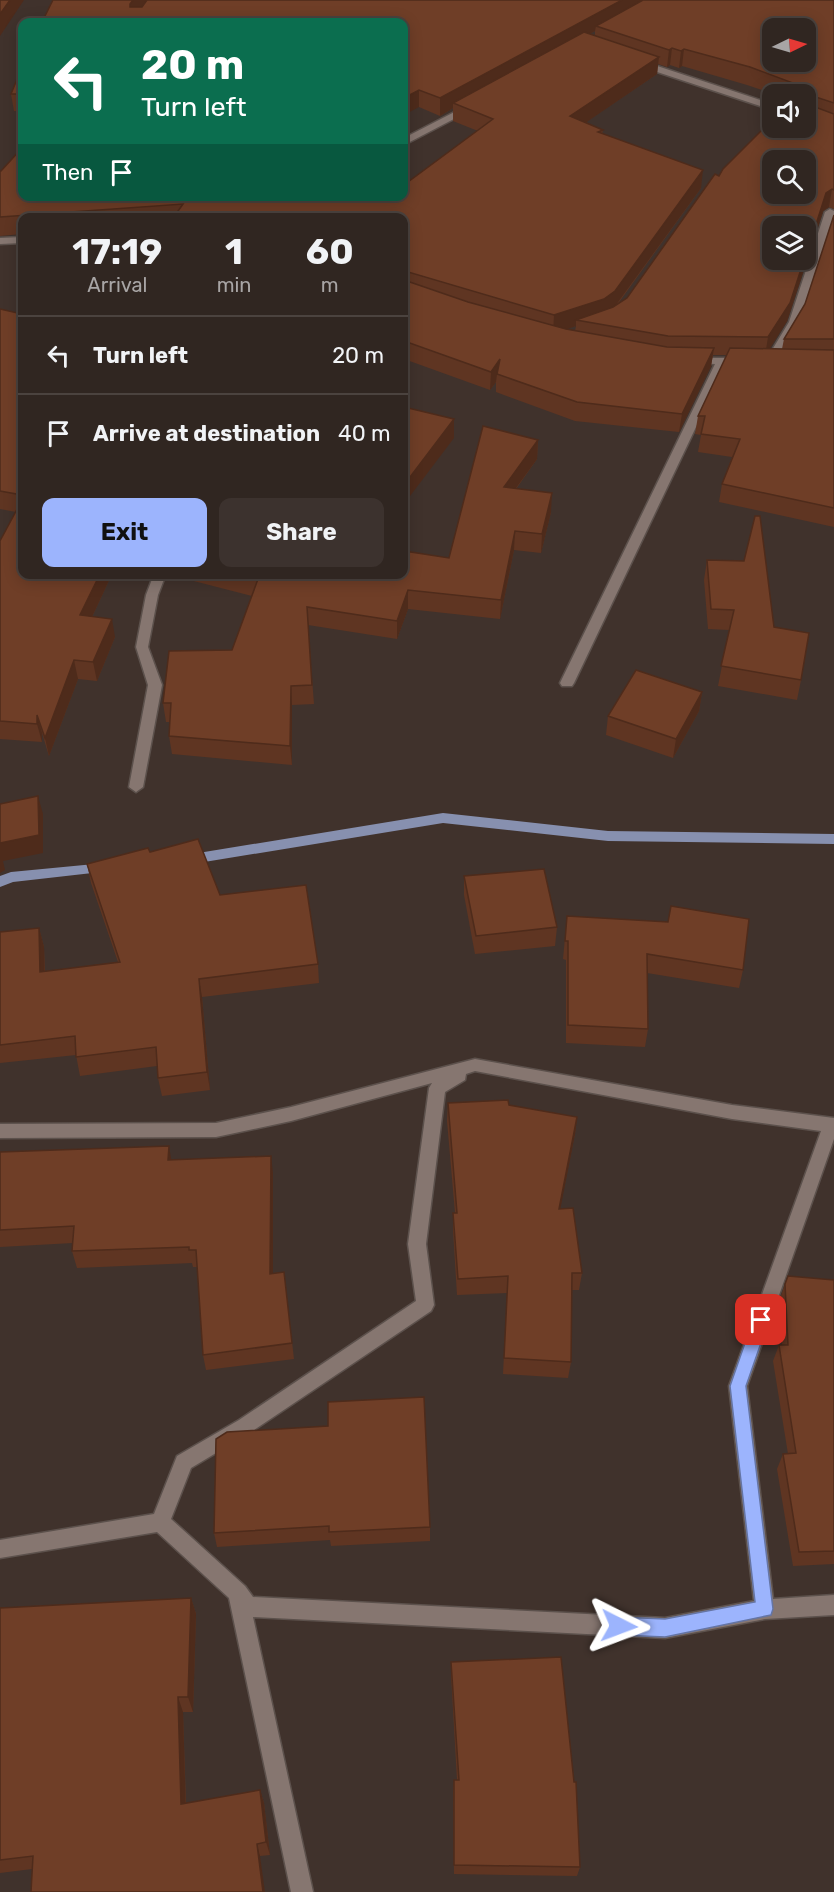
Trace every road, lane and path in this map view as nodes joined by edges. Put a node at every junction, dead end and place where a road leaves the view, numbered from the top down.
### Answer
1 (624, 58) edge
2 (477, 103) edge
3 (762, 104) edge
4 (408, 140) edge
5 (830, 212) edge
6 (18, 240) edge
7 (0, 241) edge
8 (677, 360) edge
9 (722, 361) junction
10 (158, 579) edge
11 (567, 683) dead end
12 (136, 786) dead end
13 (475, 1065) junction
14 (832, 1124) edge
15 (0, 1131) edge
16 (160, 1522) junction
17 (0, 1549) edge
18 (238, 1593) junction
19 (834, 1605) edge
20 (765, 1609) junction
21 (302, 1892) edge

1 - 3 street
2 - 4 street
5 - 9 street
6 - 7 street
8 - 9 street
9 - 11 street
10 - 12 street
13 - 14 street
13 - 15 street
13 - 16 street
14 - 20 street
16 - 17 street
16 - 18 street
18 - 20 street
18 - 21 street
19 - 20 street

